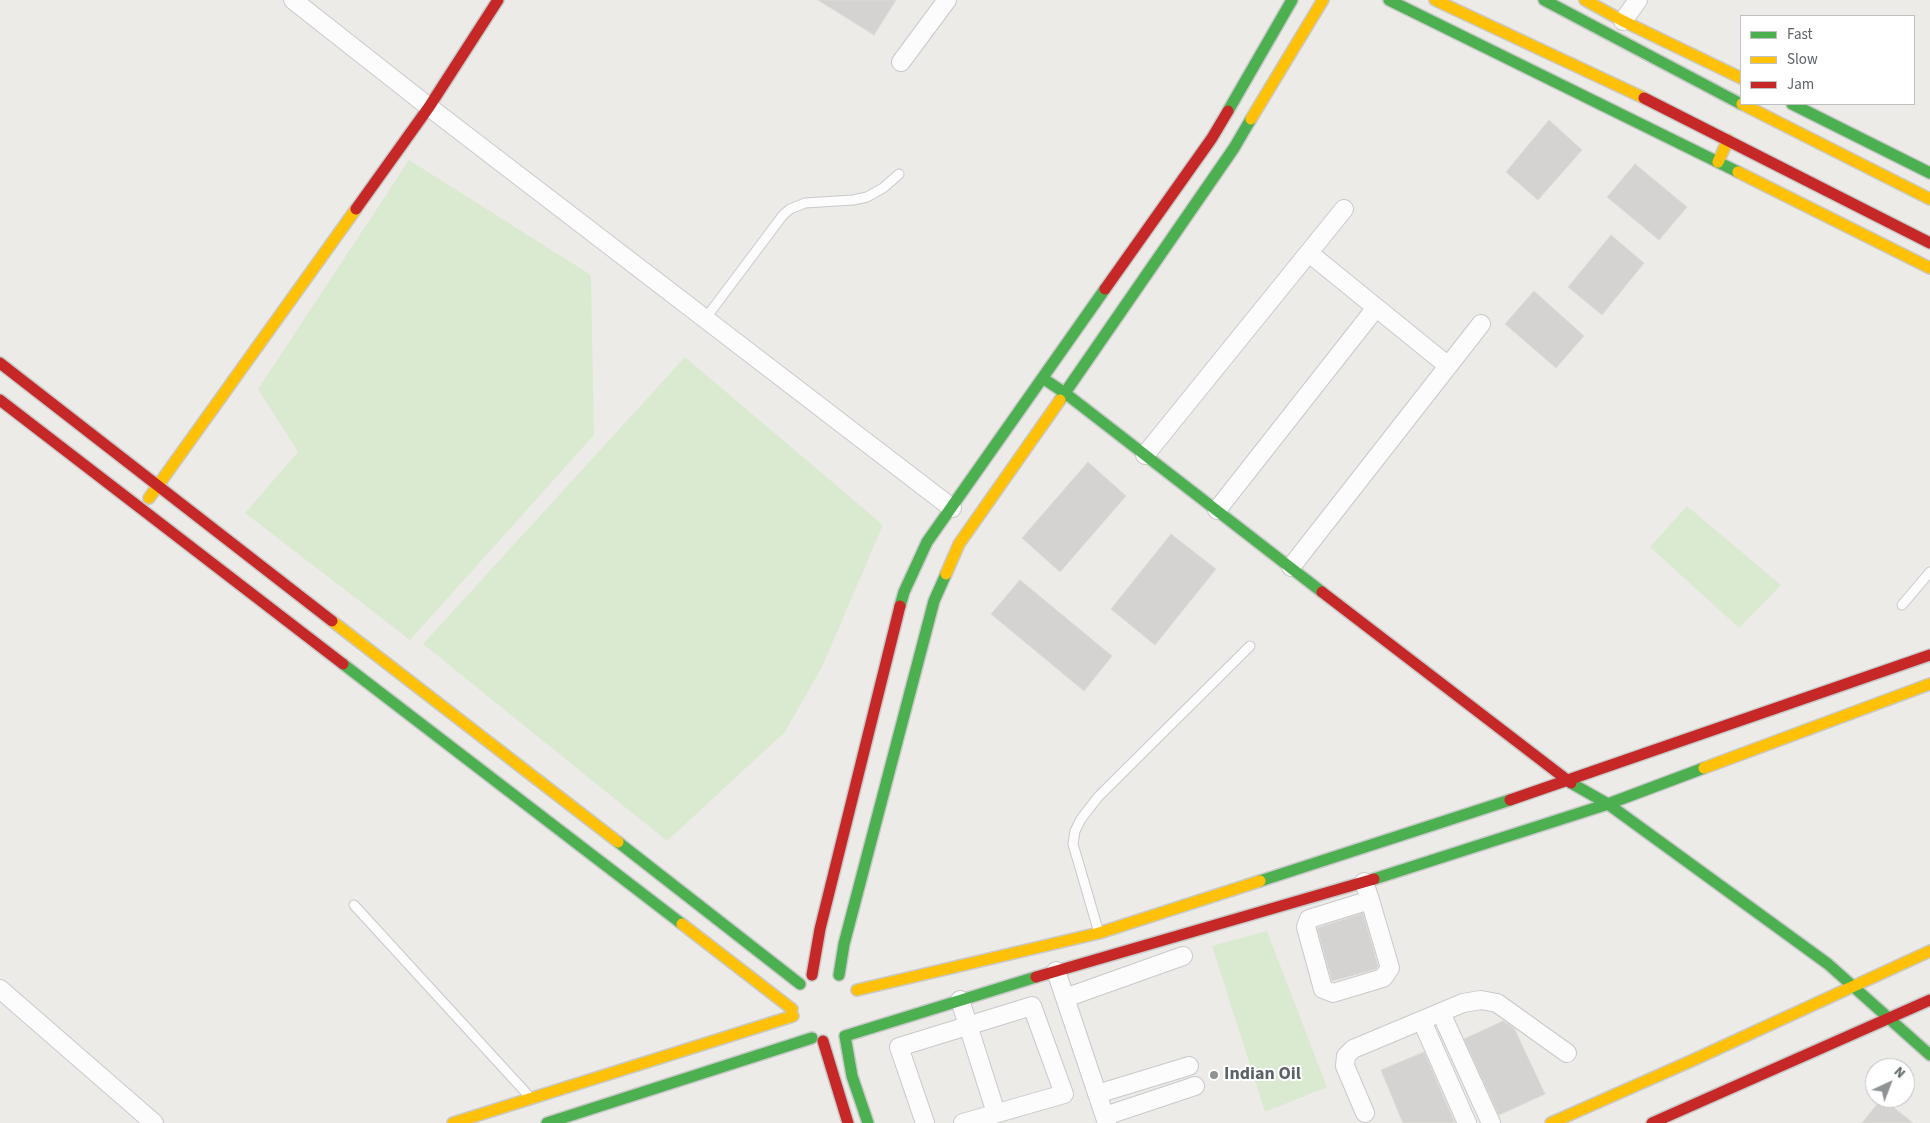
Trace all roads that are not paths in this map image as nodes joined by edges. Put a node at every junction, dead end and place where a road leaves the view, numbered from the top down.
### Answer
1 (293, 0) edge
2 (498, 0) edge
3 (947, 0) edge
4 (1292, 0) edge
5 (1323, 0) edge
6 (1389, 0) edge
7 (1435, 0) edge
8 (1544, 0) edge
9 (1585, 0) edge
10 (1638, 0) edge
11 (1623, 21) junction
12 (901, 62) dead end
13 (1740, 79) edge
14 (1739, 102) edge
15 (1745, 105) edge
16 (1794, 105) edge
17 (429, 107) junction
18 (1728, 140) junction
19 (1718, 162) junction
20 (1930, 173) edge
21 (899, 174) dead end
22 (1930, 199) edge
23 (1344, 210) dead end
24 (1930, 243) edge
25 (1309, 253) junction
26 (1930, 268) edge
27 (1376, 309) junction
28 (705, 319) junction
29 (1481, 324) dead end
30 (0, 363) edge
31 (1447, 365) junction
32 (1044, 379) junction
33 (1065, 393) junction
34 (0, 400) edge
35 (1145, 454) junction
36 (158, 485) junction
37 (952, 508) junction
38 (141, 510) junction
39 (1217, 510) junction
40 (1291, 567) junction
41 (1930, 572) edge
42 (1902, 605) dead end
43 (1250, 646) dead end
44 (1930, 655) edge
45 (1930, 684) edge
46 (1567, 781) junction
47 (1608, 804) junction
48 (1364, 882) junction
49 (1370, 900) junction
50 (354, 905) dead end
51 (1099, 933) junction
52 (1930, 951) edge
53 (1183, 956) dead end
54 (1056, 971) junction
55 (825, 974) junction
56 (800, 984) junction
57 (1854, 986) junction
58 (0, 989) edge
59 (1065, 998) junction
60 (960, 1000) junction
61 (1930, 1000) edge
62 (1441, 1013) junction
63 (1889, 1019) junction
64 (795, 1020) junction
65 (858, 1020) dead end
66 (1422, 1020) junction
67 (968, 1025) junction
68 (845, 1036) junction
69 (812, 1038) junction
70 (823, 1041) junction
71 (1567, 1053) dead end
72 (1930, 1054) edge
73 (1189, 1066) dead end
74 (1195, 1086) dead end
75 (1098, 1094) junction
76 (531, 1099) junction
77 (1365, 1113) dead end
78 (996, 1114) junction
79 (1106, 1119) edge
80 (154, 1123) edge
81 (453, 1123) edge
82 (547, 1123) edge
83 (848, 1123) edge
84 (868, 1123) edge
85 (925, 1123) edge
86 (963, 1123) edge
87 (1467, 1123) edge
88 (1491, 1123) edge
89 (1551, 1123) edge
90 (1652, 1123) edge

1 - 17 street
2 - 17 street
3 - 12 street
4 - 32 street
5 - 33 street
6 - 19 street
7 - 18 street
8 - 14 street
9 - 11 street
10 - 11 street
11 - 13 street
15 - 22 street
16 - 20 street
17 - 28 street
17 - 36 street
18 - 19 street
18 - 24 street
19 - 26 street
21 - 28 lane
23 - 25 street
25 - 27 street
25 - 35 street
27 - 31 street
27 - 39 street
28 - 37 street
29 - 31 street
30 - 36 street
31 - 40 street
32 - 33 street
32 - 37 street
33 - 35 street
33 - 55 street
34 - 38 street
35 - 39 street
36 - 38 street
36 - 56 street
37 - 55 street
38 - 64 street
39 - 40 street
40 - 46 street
41 - 42 lane
43 - 51 lane
44 - 46 street
45 - 47 street
46 - 47 street
46 - 51 street
47 - 48 street
47 - 57 street
48 - 49 street
48 - 54 street
49 - 49 street
50 - 76 lane
51 - 55 street
52 - 57 street
53 - 59 street
54 - 59 street
54 - 60 street
55 - 56 street
56 - 64 street
57 - 63 street
57 - 89 street
58 - 80 street
59 - 75 street
60 - 67 street
60 - 68 street
61 - 63 street
62 - 66 street
62 - 71 street
62 - 88 street
63 - 72 street
63 - 90 street
64 - 69 street
64 - 76 street
65 - 68 street
66 - 77 street
66 - 87 street
67 - 78 street
67 - 78 street
67 - 85 street
68 - 70 street
68 - 84 street
69 - 70 street
69 - 82 street
70 - 83 street
73 - 75 street
74 - 79 street
75 - 79 street
76 - 81 street
78 - 86 street

